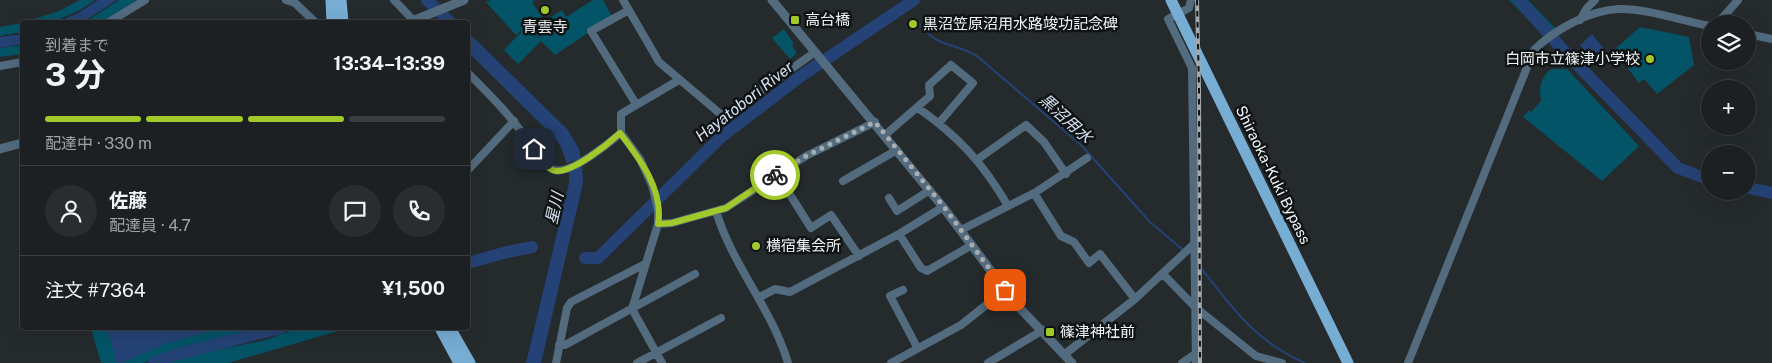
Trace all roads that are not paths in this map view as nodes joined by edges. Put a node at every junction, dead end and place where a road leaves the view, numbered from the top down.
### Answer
1 (145, 0) edge
2 (286, 0) edge
3 (331, 0) edge
4 (341, 0) edge
5 (394, 0) edge
6 (464, 0) edge
7 (623, 0) edge
8 (772, 0) edge
9 (1171, 0) edge
10 (1191, 0) edge
11 (1595, 0) edge
12 (1738, 0) edge
13 (629, 10) junction
14 (1177, 13) junction
15 (1725, 15) edge
16 (112, 20) edge
17 (313, 20) edge
18 (332, 20) edge
19 (343, 20) edge
20 (413, 20) edge
21 (416, 20) edge
22 (1580, 20) junction
23 (1701, 24) edge
24 (1756, 36) edge
25 (1772, 39) edge
26 (816, 53) junction
27 (20, 62) edge
28 (0, 66) edge
29 (470, 75) edge
30 (680, 80) junction
31 (636, 104) junction
32 (918, 108) junction
33 (514, 121) junction
34 (875, 122) junction
35 (939, 123) junction
36 (620, 133) junction
37 (885, 134) junction
38 (20, 144) edge
39 (0, 149) edge
40 (897, 150) junction
41 (1086, 158) dead end
42 (978, 159) junction
43 (470, 168) edge
44 (777, 174) junction
45 (1066, 174) junction
46 (843, 181) dead end
47 (930, 190) junction
48 (1034, 193) junction
49 (889, 198) dead end
50 (1008, 206) junction
51 (944, 207) junction
52 (716, 211) junction
53 (658, 224) junction
54 (961, 230) junction
55 (899, 234) junction
56 (972, 244) junction
57 (1194, 244) junction
58 (859, 256) junction
59 (646, 264) junction
60 (695, 274) dead end
61 (1163, 274) junction
62 (902, 290) dead end
63 (1005, 290) junction
64 (758, 298) junction
65 (1134, 299) junction
66 (1195, 307) junction
67 (632, 309) junction
68 (721, 318) dead end
69 (441, 330) edge
70 (451, 330) edge
71 (1043, 330) junction
72 (559, 345) junction
73 (917, 347) junction
74 (656, 352) junction
75 (1065, 354) junction
76 (1195, 359) edge
77 (459, 363) edge
78 (470, 363) edge
79 (556, 363) edge
80 (637, 363) edge
81 (662, 363) edge
82 (788, 363) edge
83 (891, 363) edge
84 (988, 363) edge
85 (1072, 363) edge
86 (1182, 363) edge
87 (1282, 363) edge
88 (1348, 363) edge
89 (1408, 363) edge

1 - 16 street
2 - 17 street
3 - 18 main road
4 - 19 main road
5 - 20 street
6 - 21 street
7 - 13 street
8 - 26 street
9 - 14 main road, Shiraoka-Kuki Bypass
10 - 14 street
11 - 22 street
12 - 15 street
13 - 30 street
13 - 31 street
14 - 57 street
14 - 88 main road, Shiraoka-Kuki Bypass
22 - 23 street
22 - 89 street
24 - 25 street
26 - 30 street
26 - 34 street
27 - 28 street
29 - 33 street
30 - 31 street
31 - 36 street
32 - 35 street
32 - 35 street
32 - 37 street
33 - 36 street
33 - 43 street
34 - 37 street
34 - 44 street
35 - 42 street
36 - 53 street
37 - 40 street
38 - 39 street
40 - 46 street
40 - 47 street
41 - 45 street
42 - 45 street
42 - 50 street
44 - 52 street
44 - 58 street
45 - 48 street
47 - 49 street
47 - 51 street
48 - 50 street
48 - 65 street
50 - 54 street
51 - 54 street
51 - 55 street
52 - 53 street
52 - 64 street
53 - 59 street
54 - 56 street
55 - 56 street
55 - 58 street
56 - 63 street
57 - 61 street
57 - 66 street
58 - 64 street
59 - 67 street
59 - 72 street
60 - 67 street
61 - 65 street
61 - 66 street
62 - 73 street
63 - 71 street
63 - 73 street
64 - 82 street
65 - 75 street
66 - 76 street
66 - 87 street
67 - 72 street
67 - 74 street
68 - 74 street
69 - 77 main road
70 - 78 main road
71 - 75 street
71 - 84 street
72 - 79 street
73 - 83 street
74 - 80 street
74 - 81 street
75 - 85 street
76 - 86 street

